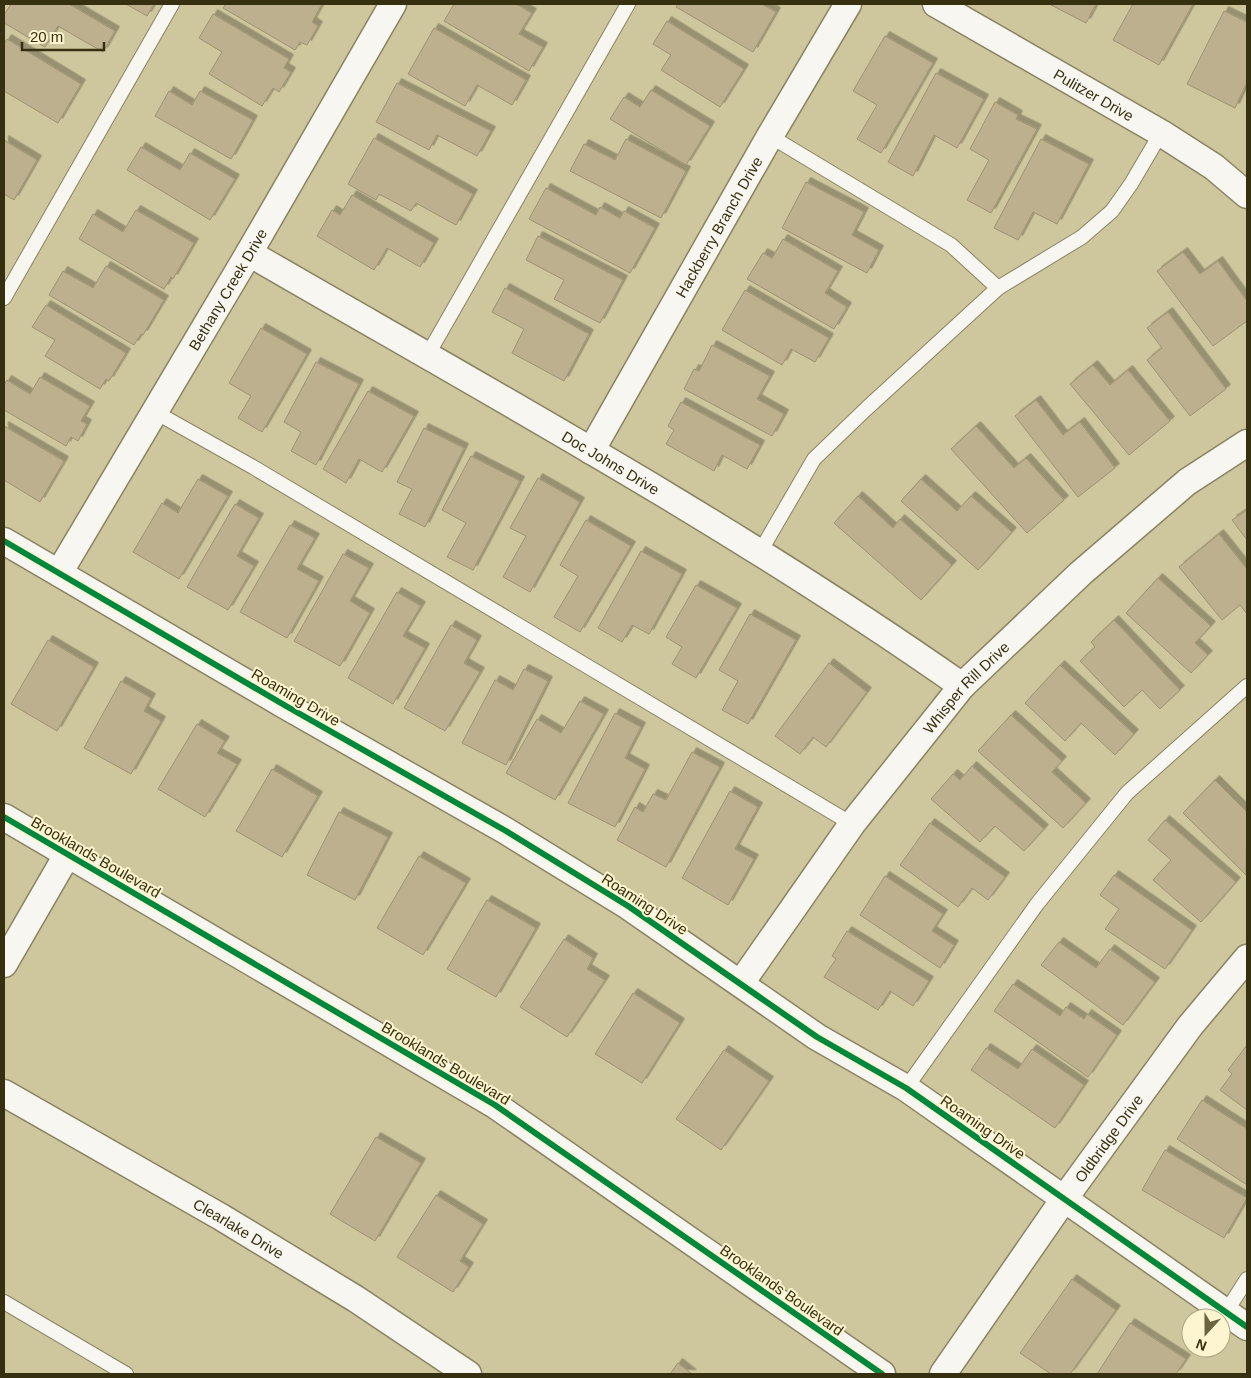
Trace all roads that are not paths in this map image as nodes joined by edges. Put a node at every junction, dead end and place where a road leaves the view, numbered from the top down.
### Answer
1 (172, 4) edge
2 (393, 4) edge
3 (628, 4) edge
4 (848, 4) edge
5 (936, 4) edge
6 (1161, 133) junction
7 (770, 136) junction
8 (1247, 196) edge
9 (249, 253) junction
10 (998, 288) junction
11 (4, 298) edge
12 (427, 356) junction
13 (155, 412) junction
14 (1247, 443) edge
15 (591, 451) junction
16 (4, 541) edge
17 (760, 552) junction
18 (59, 574) junction
19 (962, 686) junction
20 (1247, 686) edge
21 (4, 817) edge
22 (852, 824) junction
23 (67, 855) junction
24 (1247, 958) edge
25 (4, 964) edge
26 (741, 984) junction
27 (906, 1088) junction
28 (4, 1093) edge
29 (1064, 1199) junction
30 (1247, 1279) edge
31 (4, 1302) edge
32 (1220, 1308) edge
33 (1229, 1308) edge
34 (1231, 1316) edge
35 (1247, 1327) edge
36 (126, 1374) edge
37 (468, 1374) edge
38 (882, 1374) edge
39 (943, 1374) edge

1 - 11 lane
2 - 9 street, Bethany Creek Drive
3 - 12 lane
4 - 7 street, Hackberry Branch Drive
5 - 6 street, Pulitzer Drive
6 - 8 street, Pulitzer Drive
6 - 10 lane
7 - 10 lane
7 - 15 street, Hackberry Branch Drive
9 - 12 street, Doc Johns Drive
9 - 13 street, Bethany Creek Drive
10 - 17 lane
12 - 15 street, Doc Johns Drive
13 - 18 street, Bethany Creek Drive
13 - 22 lane
14 - 19 street, Whisper Rill Drive
15 - 17 street, Doc Johns Drive
16 - 18 street, Roaming Drive
17 - 19 street, Doc Johns Drive
18 - 26 street, Roaming Drive
19 - 22 street, Whisper Rill Drive
20 - 27 lane
21 - 23 street, Brooklands Boulevard
22 - 26 street, Whisper Rill Drive
23 - 25 street
23 - 38 street, Brooklands Boulevard
24 - 29 street, Oldbridge Drive
26 - 27 street, Roaming Drive
27 - 29 street, Roaming Drive
28 - 37 street, Clearlake Drive
29 - 32 street, Roaming Drive
29 - 39 street, Oldbridge Drive
30 - 33 lane
31 - 36 lane
34 - 35 street, Roaming Drive

